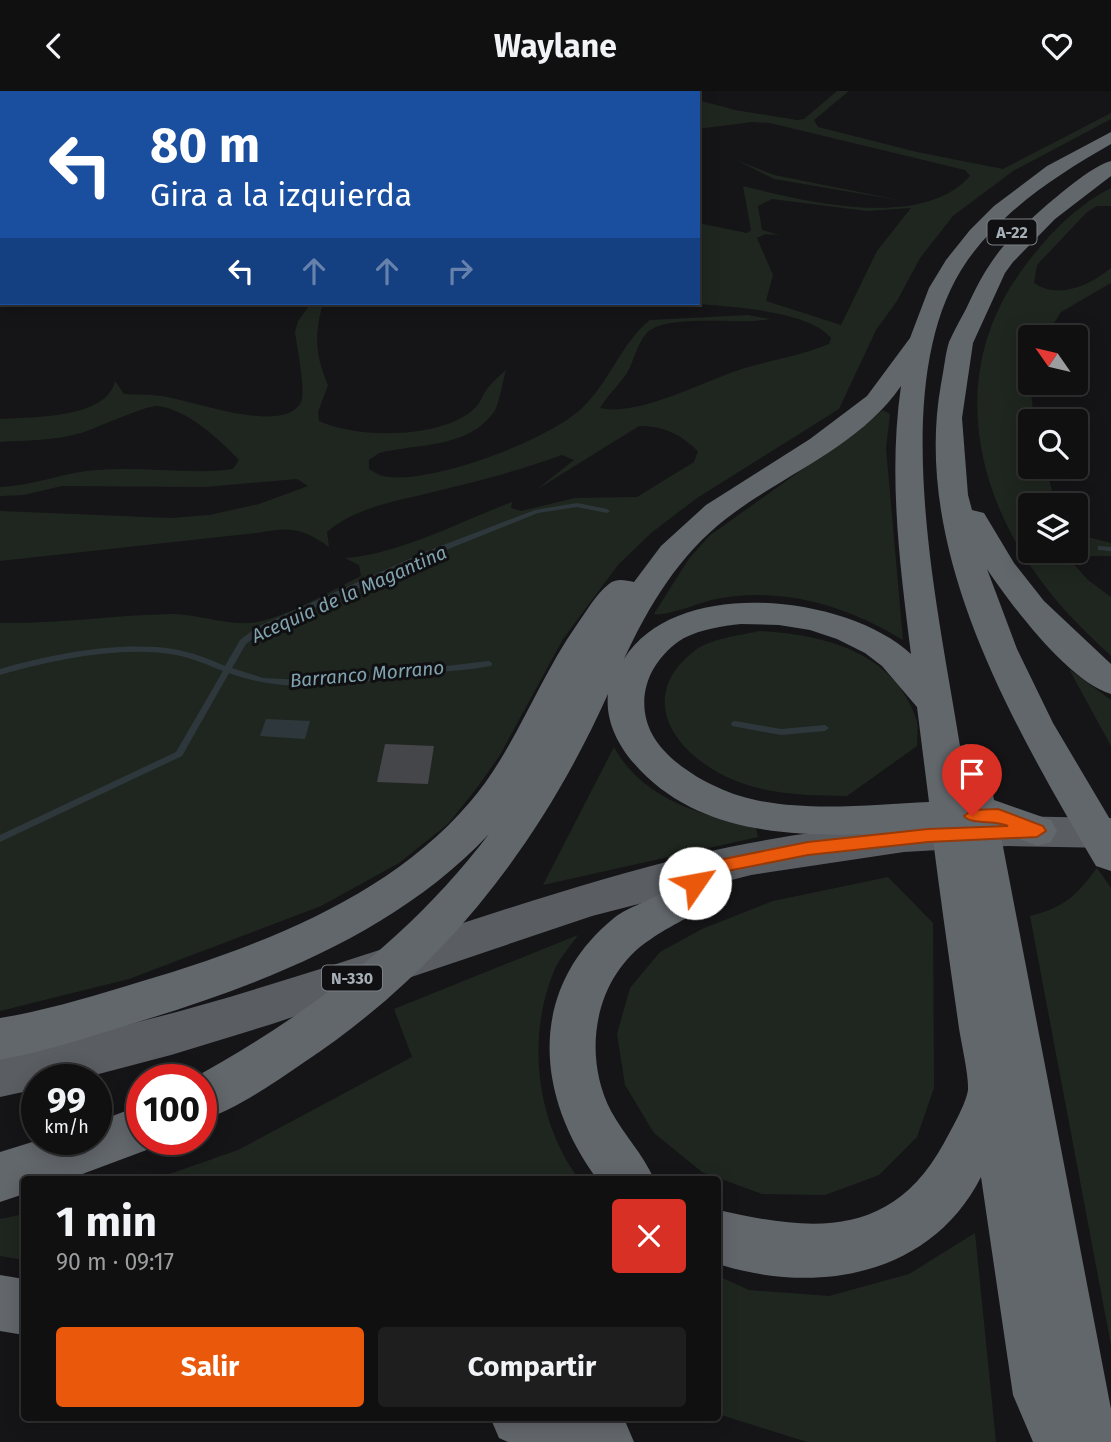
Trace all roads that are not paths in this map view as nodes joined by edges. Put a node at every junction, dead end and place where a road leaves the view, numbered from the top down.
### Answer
1 (1111, 137) edge
2 (1111, 165) edge
3 (935, 334) junction
4 (950, 466) junction
5 (694, 530) junction
6 (1111, 682) edge
7 (936, 706) junction
8 (952, 747) junction
9 (1037, 831) junction
10 (1111, 833) edge
11 (1111, 855) edge
12 (700, 870) junction
13 (979, 915) junction
14 (0, 1039) edge
15 (0, 1076) edge
16 (217, 1090) edge
17 (992, 1091) junction
18 (126, 1134) edge
19 (625, 1176) edge
20 (0, 1177) edge
21 (721, 1238) edge
22 (0, 1303) edge
23 (21, 1306) edge
24 (533, 1421) edge
25 (604, 1442) edge
26 (1063, 1442) edge
27 (1087, 1442) edge

1 - 3 highway, A-22
2 - 3 highway, A-22
2 - 4 highway
3 - 5 highway
3 - 7 highway
3 - 8 highway
4 - 6 highway
4 - 11 highway
5 - 14 highway
5 - 16 highway
7 - 8 highway
7 - 9 highway
8 - 13 highway
9 - 10 highway, N-330
9 - 12 highway, N-330
12 - 15 highway, N-330
12 - 19 highway
13 - 17 highway
13 - 27 highway
17 - 21 highway
17 - 26 highway
18 - 20 highway
22 - 23 highway
24 - 25 highway

